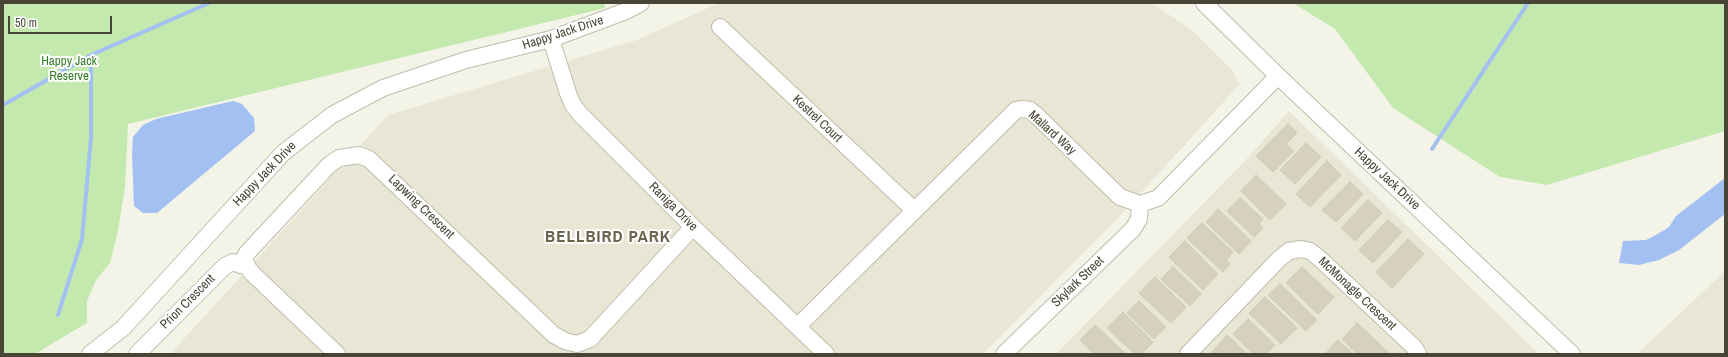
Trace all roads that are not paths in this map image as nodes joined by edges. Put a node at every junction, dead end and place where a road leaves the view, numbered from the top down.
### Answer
1 (641, 3) edge
2 (1204, 3) edge
3 (720, 27) dead end
4 (551, 39) junction
5 (1278, 76) junction
6 (1140, 204) junction
7 (914, 210) junction
8 (693, 227) junction
9 (246, 264) junction
10 (798, 326) junction
11 (578, 349) edge
12 (90, 354) edge
13 (137, 354) edge
14 (337, 354) edge
15 (826, 354) edge
16 (1004, 354) edge
17 (1188, 354) edge
18 (1418, 354) edge
19 (1572, 354) edge

1 - 4 street, Happy Jack Drive
2 - 5 street, Happy Jack Drive
3 - 7 street, Kestrel Court
4 - 8 street, Raniga Drive
4 - 12 street, Happy Jack Drive
5 - 6 street
5 - 19 street, Happy Jack Drive
6 - 7 street, Mallard Way
6 - 16 street, Skylark Street
7 - 10 street, Mallard Way
8 - 10 street, Raniga Drive
8 - 11 street, Lapwing Crescent
9 - 11 street, Lapwing Crescent
9 - 13 street, Prion Crescent
9 - 14 street
10 - 15 street, Raniga Drive
17 - 18 street, McMonagle Crescent

